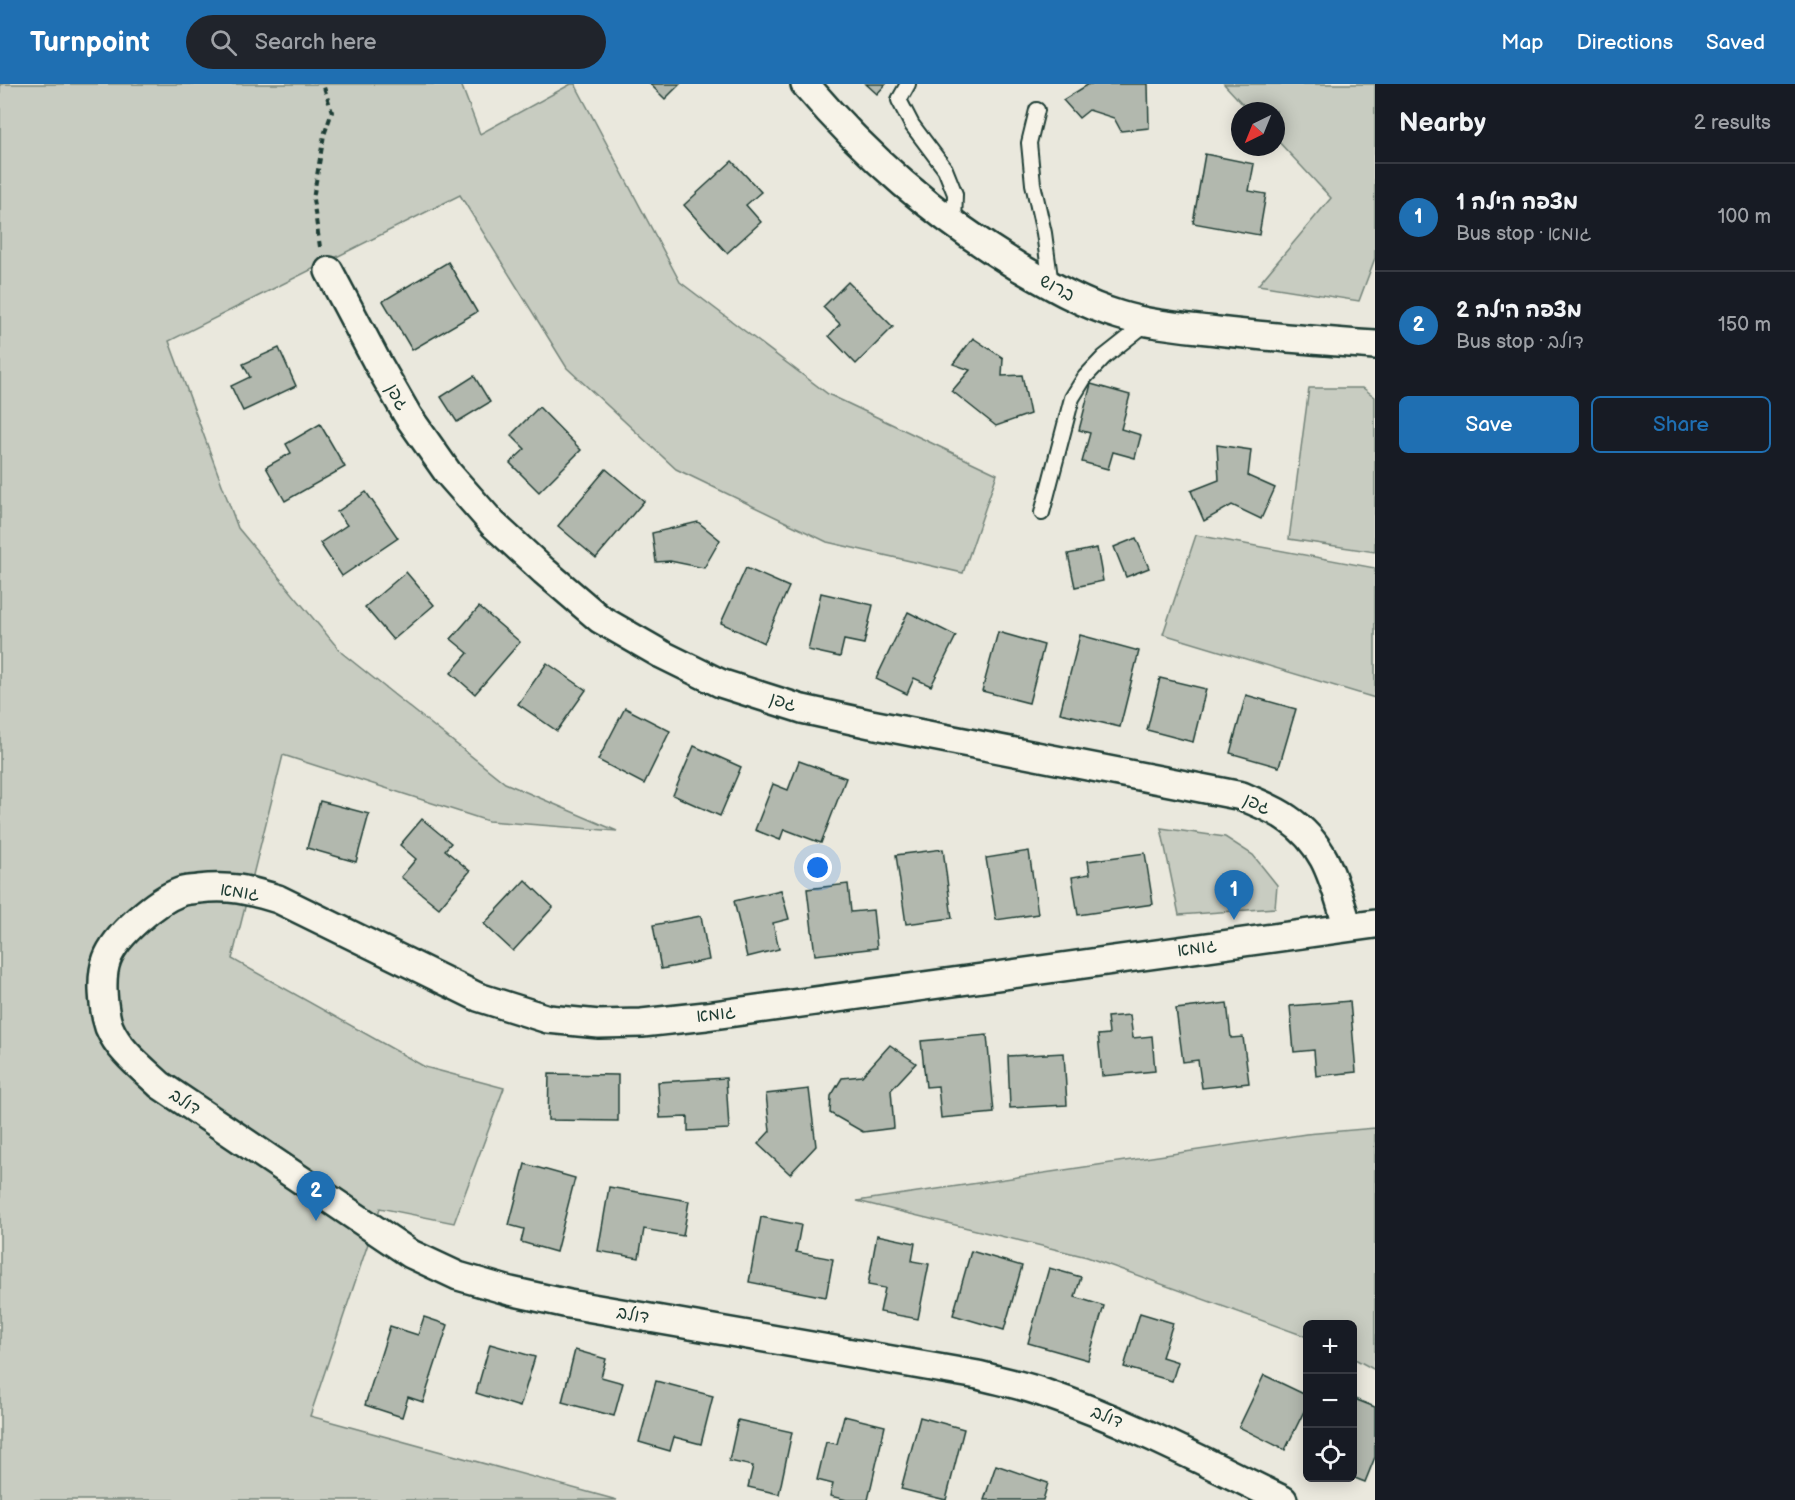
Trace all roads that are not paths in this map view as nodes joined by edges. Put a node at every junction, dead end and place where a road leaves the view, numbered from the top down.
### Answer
1 (805, 84) edge
2 (908, 84) edge
3 (1037, 110) dead end
4 (954, 224) junction
5 (328, 271) road end
6 (1051, 286) junction
7 (1149, 322) junction
8 (1375, 345) edge
9 (1042, 513) dead end
10 (1375, 924) edge
11 (1348, 927) junction
12 (107, 959) joint
13 (1283, 1500) edge

1 - 4 street, ברוש
2 - 4 lane
3 - 6 lane
4 - 6 street, ברוש
5 - 11 street, גפן
6 - 7 street, ברוש
7 - 8 street, ברוש
7 - 9 lane
10 - 11 street, גומא
11 - 12 street, גומא
12 - 13 street, דולב

